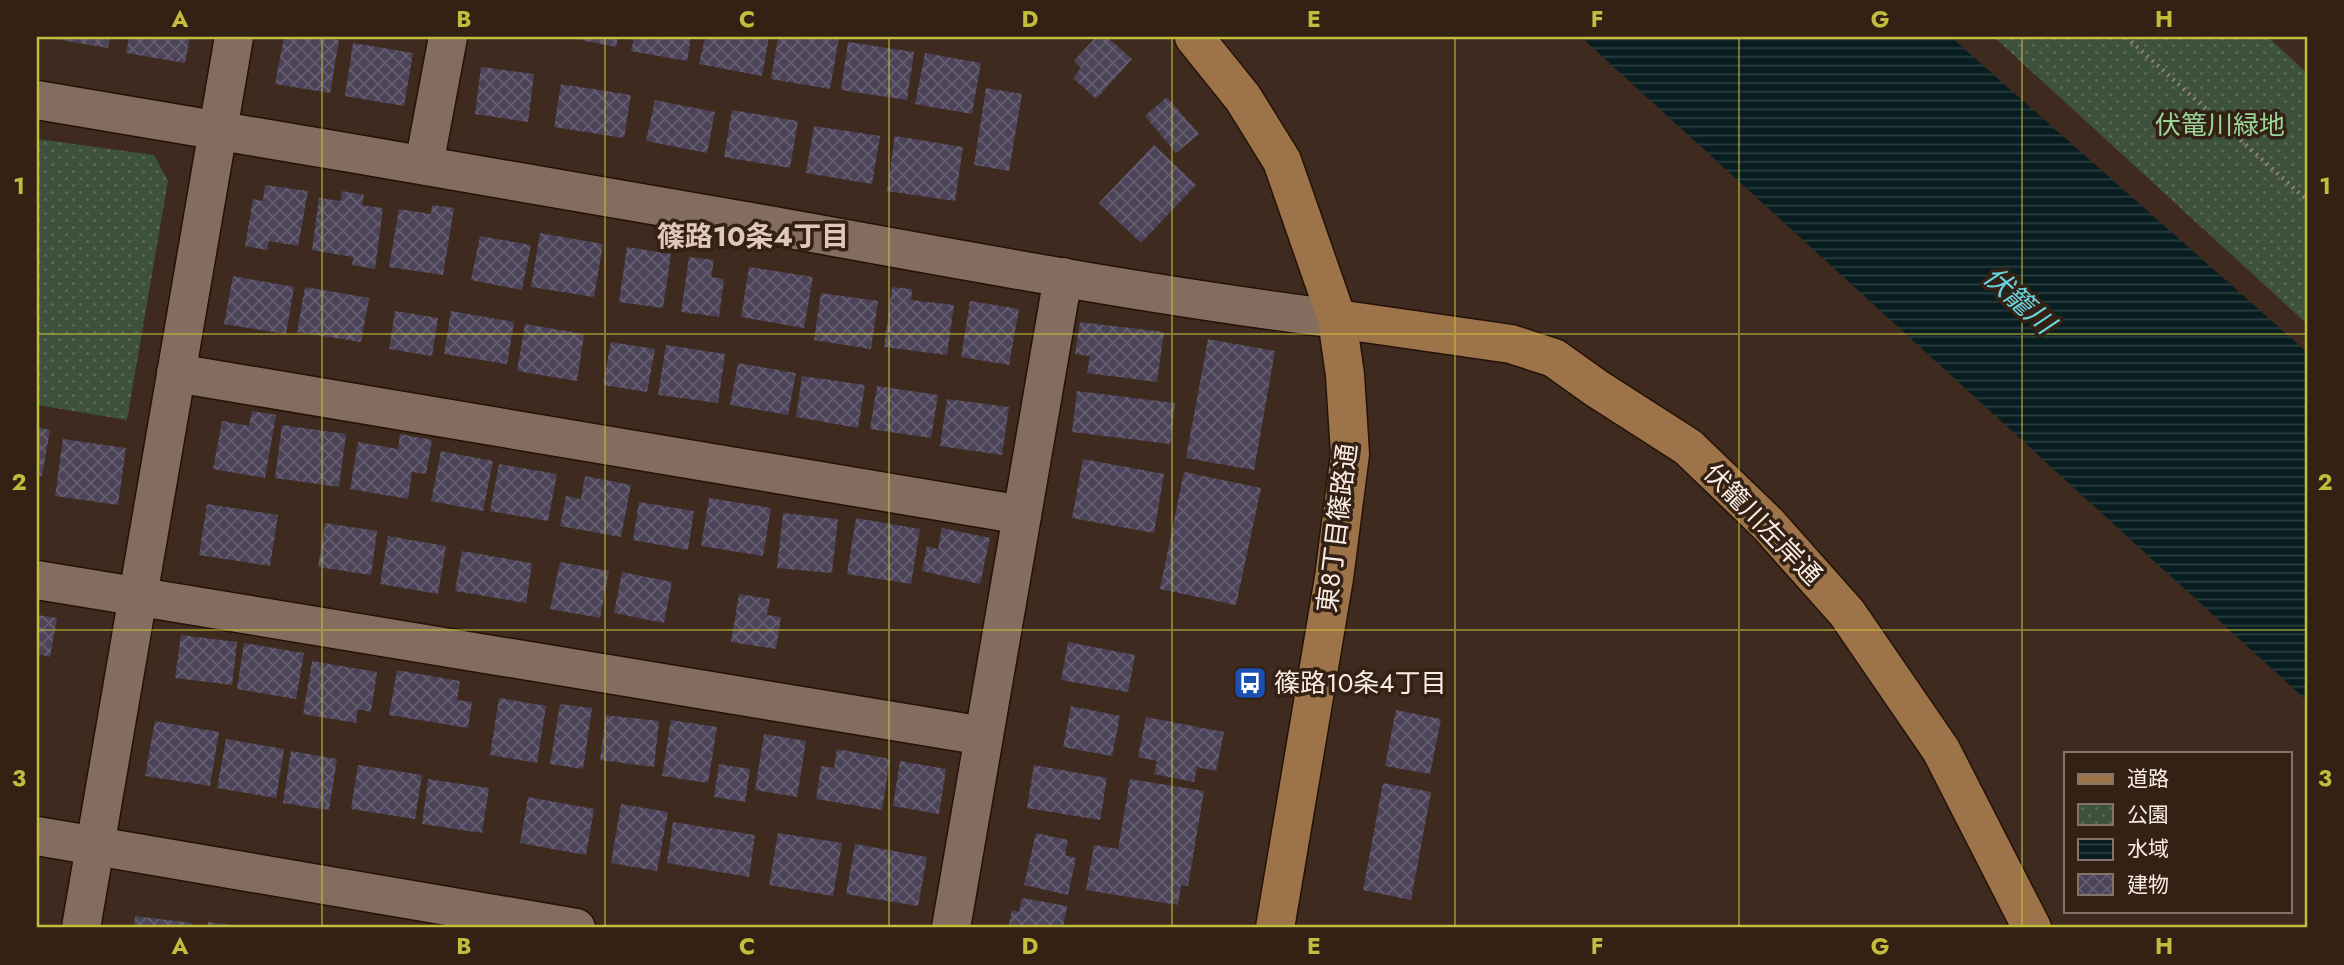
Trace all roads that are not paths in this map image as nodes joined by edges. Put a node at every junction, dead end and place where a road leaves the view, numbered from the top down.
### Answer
1 (234, 37) edge
2 (448, 37) edge
3 (1194, 37) edge
4 (37, 100) edge
5 (217, 130) junction
6 (424, 165) junction
7 (1063, 277) junction
8 (1337, 319) junction
9 (176, 373) junction
10 (1022, 515) junction
11 (37, 580) edge
12 (138, 597) junction
13 (984, 736) junction
14 (37, 836) edge
15 (95, 846) junction
16 (81, 928) edge
17 (576, 928) edge
18 (951, 928) edge
19 (1275, 928) edge
20 (2032, 928) edge

1 - 5 street
2 - 6 street
3 - 8 main road, 東8丁目篠路通
4 - 5 street
5 - 6 street
5 - 9 street
6 - 7 street
7 - 8 street
7 - 10 street
8 - 19 main road, 東8丁目篠路通
8 - 20 main road, 伏籠川左岸通
9 - 10 street
9 - 12 street
10 - 13 street
11 - 12 street
12 - 13 street
12 - 15 street
13 - 18 street
14 - 15 street
15 - 16 street
15 - 17 street

